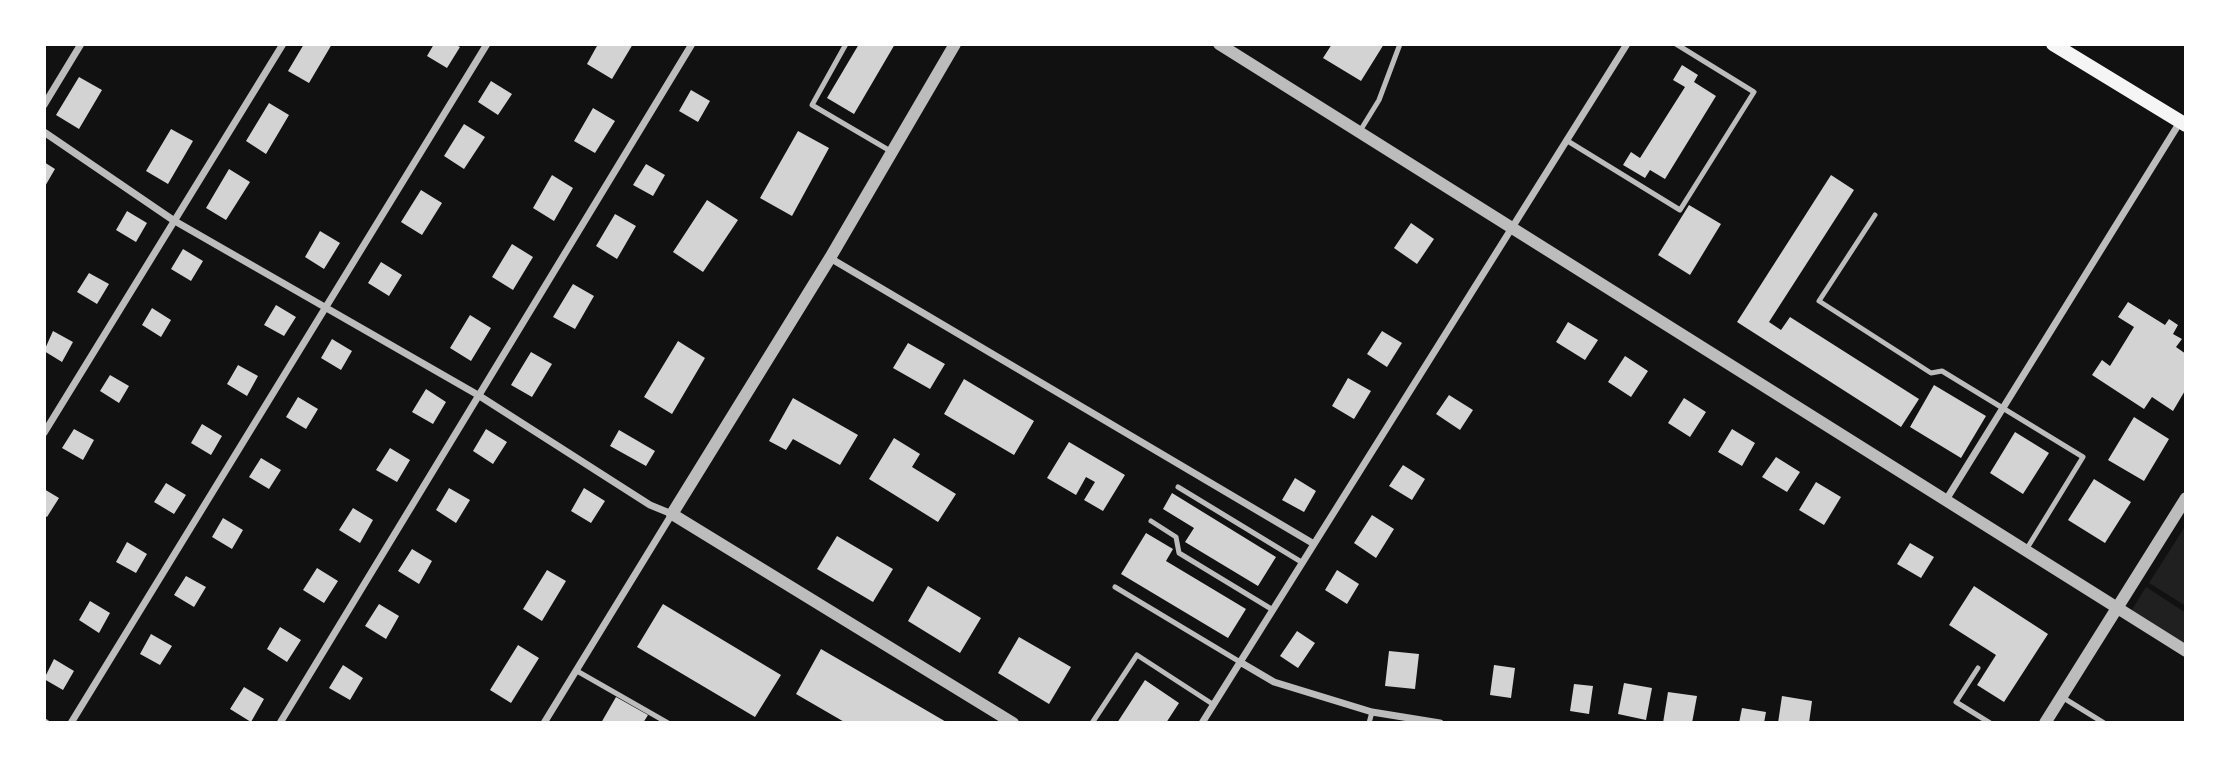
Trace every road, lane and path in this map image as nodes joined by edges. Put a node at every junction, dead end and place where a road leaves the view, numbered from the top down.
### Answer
1 (81, 44) edge
2 (283, 44) edge
3 (487, 44) edge
4 (692, 44) edge
5 (846, 44) edge
6 (955, 44) edge
7 (1219, 44) edge
8 (1400, 44) edge
9 (1627, 44) edge
10 (1676, 44) edge
11 (2053, 44) edge
12 (44, 106) edge
13 (2183, 123) edge
14 (1360, 131) junction
15 (44, 132) edge
16 (1566, 140) junction
17 (892, 152) junction
18 (1875, 215) dead end
19 (173, 220) junction
20 (1512, 227) junction
21 (830, 258) junction
22 (323, 309) junction
23 (478, 395) junction
24 (2003, 408) junction
25 (44, 433) edge
26 (1178, 487) dead end
27 (2186, 498) edge
28 (1947, 500) junction
29 (672, 514) junction
30 (1151, 521) dead end
31 (1314, 544) junction
32 (2026, 550) junction
33 (1303, 563) junction
34 (1115, 587) dead end
35 (2117, 607) junction
36 (1273, 610) junction
37 (2186, 651) edge
38 (1240, 662) junction
39 (1978, 668) dead end
40 (577, 671) junction
41 (2062, 697) junction
42 (1214, 705) junction
43 (1372, 712) junction
44 (71, 723) edge
45 (280, 723) edge
46 (544, 723) edge
47 (668, 723) edge
48 (1013, 723) edge
49 (1092, 723) edge
50 (1202, 723) edge
51 (1369, 723) edge
52 (1440, 723) edge
53 (1990, 723) edge
54 (2045, 723) edge
55 (2104, 723) edge

1 - 12 street
2 - 19 street
3 - 22 street
4 - 23 street
5 - 17 lane
6 - 17 street
7 - 14 street
8 - 14 lane
9 - 16 street
10 - 16 lane
11 - 13 main road
13 - 24 street
14 - 20 street
15 - 19 street
16 - 20 street
17 - 21 street
18 - 24 lane
19 - 22 street
19 - 25 street
20 - 28 street
20 - 31 street
21 - 29 street
21 - 31 street
22 - 23 street
22 - 44 street
23 - 29 street
23 - 45 street
24 - 28 street
24 - 32 lane
26 - 33 lane
27 - 35 street
28 - 32 street
29 - 40 street
29 - 48 street
30 - 36 lane
31 - 33 street
32 - 35 street
33 - 36 street
34 - 38 lane
35 - 37 street
35 - 41 street
36 - 38 street
38 - 42 street
38 - 43 street
39 - 53 lane
40 - 46 street
40 - 47 lane
41 - 54 street
41 - 55 lane
42 - 49 lane
42 - 50 street
43 - 51 lane
43 - 52 street

